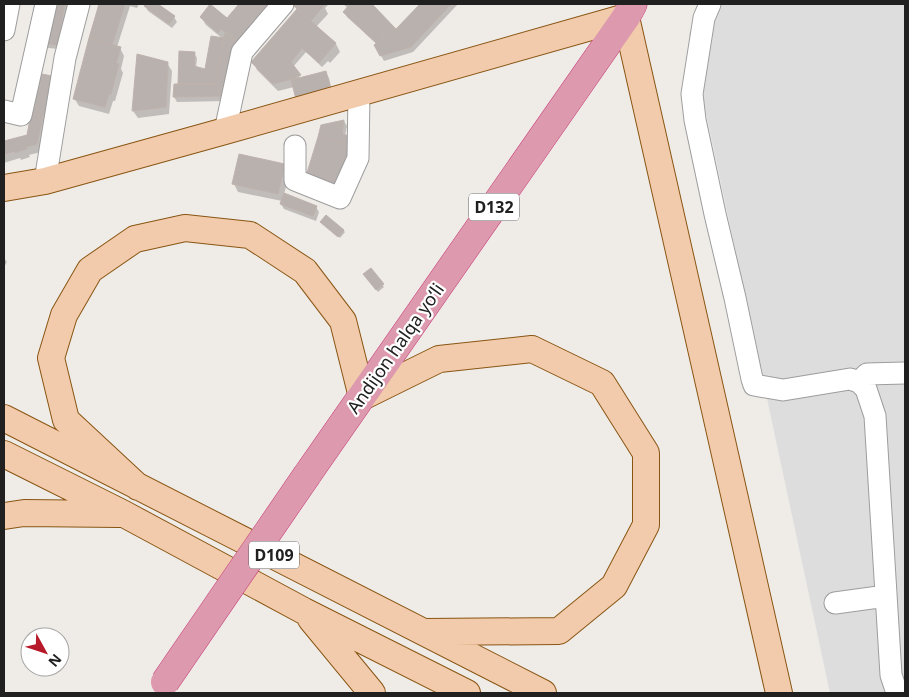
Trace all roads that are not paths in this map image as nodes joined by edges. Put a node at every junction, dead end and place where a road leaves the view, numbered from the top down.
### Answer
1 (9, 4) edge
2 (46, 4) edge
3 (79, 4) edge
4 (283, 4) edge
5 (710, 4) edge
6 (630, 10) edge
7 (4, 30) edge
8 (34, 52) junction
9 (65, 58) junction
10 (359, 93) junction
11 (4, 111) edge
12 (225, 131) junction
13 (295, 146) dead end
14 (45, 181) junction
15 (4, 188) edge
16 (905, 372) edge
17 (859, 382) junction
18 (362, 397) junction
19 (4, 418) edge
20 (4, 454) edge
21 (138, 486) junction
22 (124, 514) junction
23 (4, 516) edge
24 (886, 596) junction
25 (835, 603) dead end
26 (304, 611) junction
27 (426, 632) junction
28 (161, 688) edge
29 (372, 693) edge
30 (467, 693) edge
31 (543, 693) edge
32 (780, 693) edge
33 (896, 693) edge

1 - 7 lane
2 - 8 lane
3 - 9 lane
4 - 12 lane
5 - 17 lane
6 - 10 main road
6 - 18 highway, Andijon halqa yo‘li / D132
6 - 32 main road
8 - 9 lane
8 - 11 lane
9 - 14 lane
10 - 12 main road
10 - 13 lane
12 - 14 main road
14 - 15 main road
16 - 17 lane
17 - 24 lane
18 - 21 main road
18 - 27 main road
18 - 28 highway, Andijon halqa yo‘li / D132, bridge
19 - 21 main road, D109
20 - 22 main road, D109
21 - 27 main road, D109
22 - 23 main road
22 - 26 main road, D109
24 - 25 lane
24 - 33 lane
26 - 29 main road
26 - 30 main road, D109
27 - 31 main road, D109

